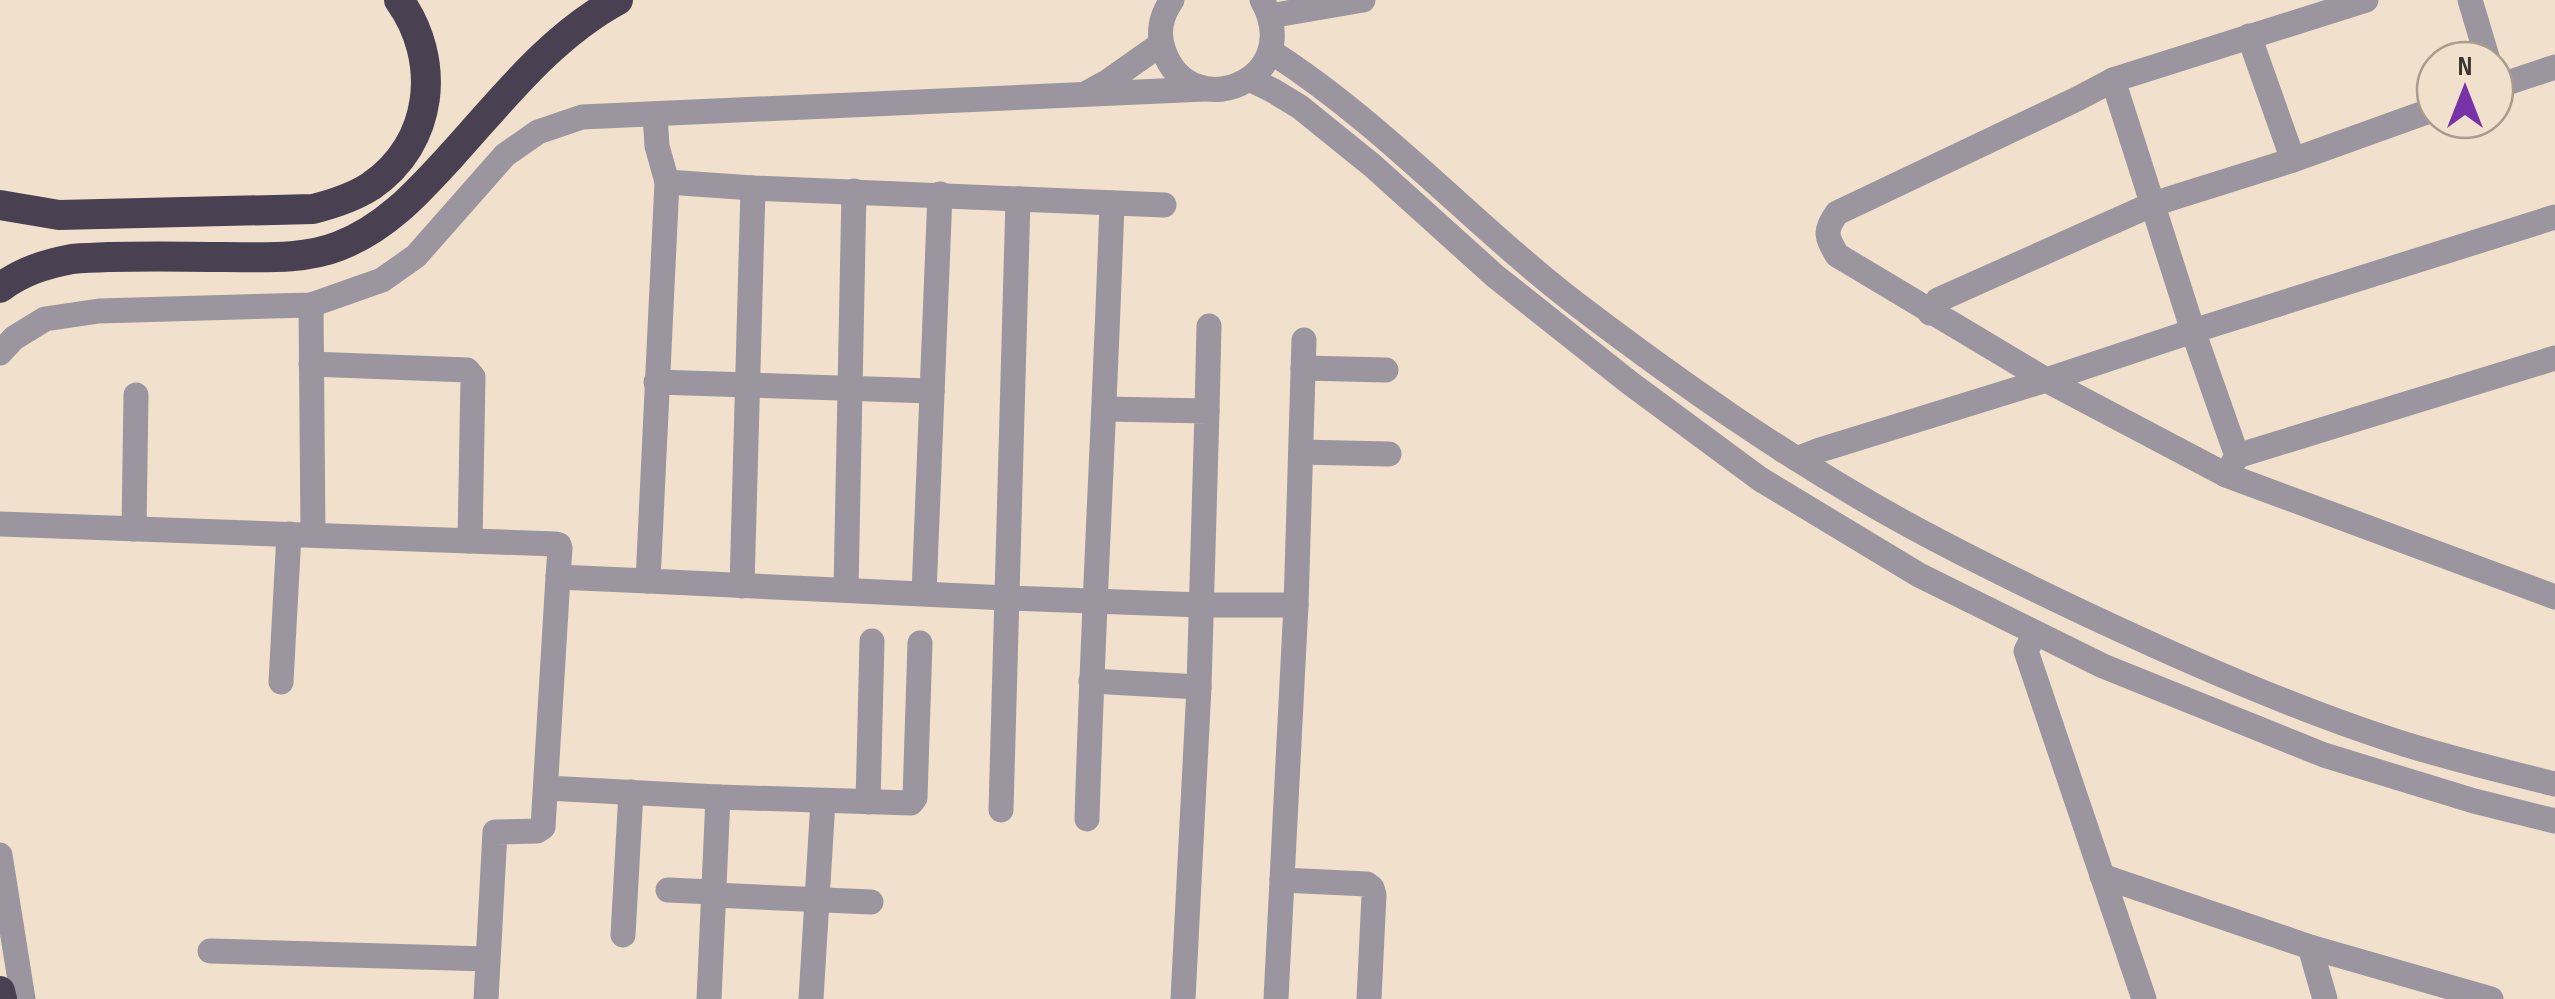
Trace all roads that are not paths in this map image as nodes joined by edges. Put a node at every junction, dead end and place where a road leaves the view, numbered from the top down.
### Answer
1 (399, 0) edge
2 (618, 0) edge
3 (1172, 0) edge
4 (1363, 0) edge
5 (2366, 0) edge
6 (2470, 0) edge
7 (1266, 8) edge
8 (2249, 36) junction
9 (2482, 40) edge
10 (1161, 44) junction
11 (1270, 52) junction
12 (2555, 68) edge
13 (1249, 80) junction
14 (2113, 80) junction
15 (2515, 80) edge
16 (1205, 88) junction
17 (1083, 95) junction
18 (655, 114) junction
19 (2415, 116) edge
20 (2294, 160) junction
21 (666, 182) junction
22 (753, 188) junction
23 (854, 191) junction
24 (940, 194) junction
25 (1018, 198) junction
26 (1112, 203) junction
27 (0, 204) edge
28 (2153, 204) junction
29 (1164, 205) dead end
30 (2555, 217) edge
31 (0, 288) edge
32 (312, 306) junction
33 (1930, 312) junction
34 (1209, 326) dead end
35 (2193, 331) junction
36 (1304, 340) dead end
37 (0, 353) edge
38 (2555, 358) edge
39 (312, 364) junction
40 (1303, 368) junction
41 (1386, 370) dead end
42 (2046, 380) junction
43 (656, 382) junction
44 (748, 385) junction
45 (851, 389) junction
46 (932, 390) junction
47 (136, 395) dead end
48 (1105, 410) junction
49 (1207, 411) junction
50 (1301, 452) junction
51 (1389, 454) dead end
52 (1797, 459) junction
53 (2232, 466) junction
54 (0, 524) edge
55 (134, 529) junction
56 (301, 534) junction
57 (470, 541) junction
58 (558, 578) junction
59 (648, 580) junction
60 (742, 586) junction
61 (846, 589) junction
62 (924, 593) junction
63 (2555, 597) edge
64 (1007, 598) junction
65 (1094, 600) junction
66 (1202, 605) junction
67 (1296, 606) junction
68 (2034, 633) junction
69 (872, 640) dead end
70 (920, 643) dead end
71 (2184, 658) junction
72 (1091, 681) junction
73 (281, 682) dead end
74 (1199, 687) junction
75 (2170, 692) junction
76 (2555, 784) edge
77 (546, 788) junction
78 (631, 792) junction
79 (718, 798) junction
80 (822, 800) junction
81 (868, 802) junction
82 (1001, 810) dead end
83 (1087, 820) dead end
84 (2555, 820) edge
85 (0, 855) edge
86 (2102, 876) junction
87 (1282, 880) junction
88 (668, 890) dead end
89 (713, 894) junction
90 (817, 901) junction
91 (871, 902) dead end
92 (623, 935) dead end
93 (2310, 947) junction
94 (210, 951) dead end
95 (487, 959) junction
96 (0, 991) edge
97 (2, 999) edge
98 (23, 999) edge
99 (486, 999) edge
100 (497, 999) edge
101 (710, 999) edge
102 (812, 999) edge
103 (1183, 999) edge
104 (1276, 999) edge
105 (1369, 999) edge
106 (2144, 999) edge
107 (2325, 999) edge
108 (2491, 999) edge

1 - 27 highway
2 - 31 highway
3 - 10 street
4 - 7 street
5 - 8 street
6 - 9 street
7 - 11 street
8 - 14 street
8 - 20 street
10 - 16 street
10 - 17 street
11 - 13 street
11 - 52 street
12 - 15 street
13 - 16 street
13 - 68 street
14 - 28 street
14 - 33 street
16 - 17 street
17 - 18 street
18 - 21 street
18 - 32 street
19 - 20 street
20 - 28 street
21 - 22 street
21 - 43 street
22 - 23 street
22 - 44 street
23 - 24 street
23 - 45 street
24 - 25 street
24 - 46 street
25 - 26 street
25 - 64 street
26 - 29 street
26 - 48 street
28 - 33 street
28 - 35 street
30 - 35 street
32 - 37 street
32 - 39 street
33 - 42 street
34 - 49 street
35 - 42 street
35 - 53 street
36 - 40 street
38 - 53 street
39 - 56 street
39 - 57 street
40 - 41 street
40 - 50 street
42 - 52 street
42 - 53 street
43 - 44 street
43 - 59 street
44 - 45 street
44 - 60 street
45 - 46 street
45 - 61 street
46 - 62 street
47 - 55 street
48 - 49 street
48 - 65 street
49 - 66 street
50 - 51 street
50 - 67 street
52 - 71 street
53 - 63 street
54 - 55 street
55 - 56 street
56 - 57 street
56 - 73 street
57 - 58 street
58 - 59 street
58 - 77 street
59 - 60 street
60 - 61 street
61 - 62 street
62 - 64 street
64 - 65 street
64 - 82 street
65 - 66 street
65 - 72 street
66 - 67 street
66 - 74 street
67 - 87 street
68 - 75 street
68 - 86 street
69 - 81 street
70 - 81 street
71 - 75 street
71 - 76 street
72 - 74 street
72 - 83 street
74 - 103 street
75 - 84 street
77 - 78 street
77 - 95 street
78 - 79 street
78 - 92 street
79 - 80 street
79 - 89 street
80 - 81 street
80 - 90 street
85 - 98 street
86 - 93 street
86 - 106 street
87 - 104 street
87 - 105 street
88 - 89 street
89 - 90 street
89 - 101 street
90 - 91 street
90 - 102 street
93 - 107 street
93 - 108 street
94 - 95 street
95 - 99 street
96 - 97 highway
99 - 100 street

